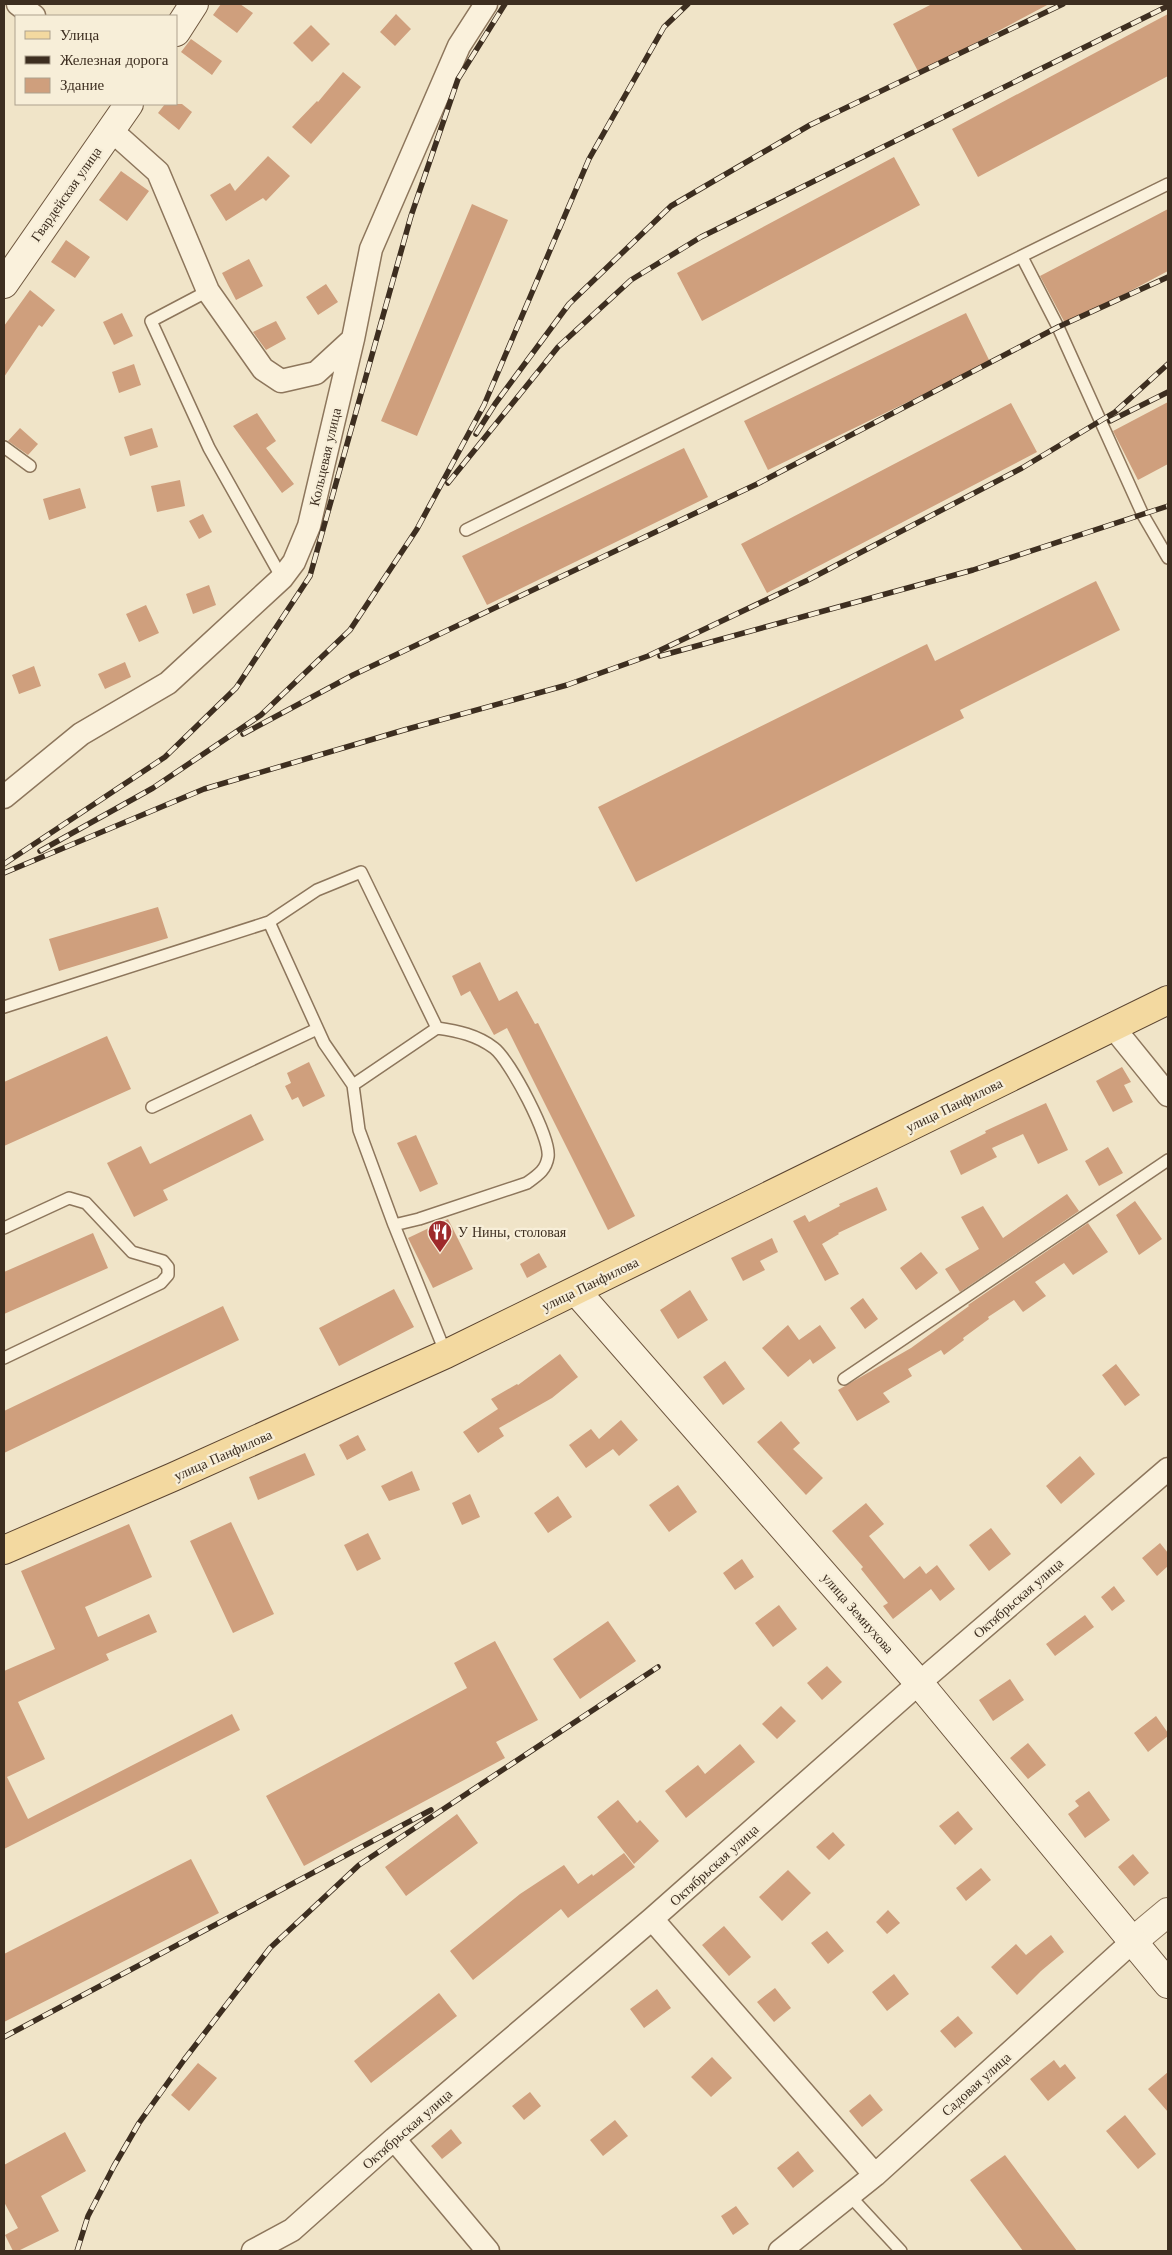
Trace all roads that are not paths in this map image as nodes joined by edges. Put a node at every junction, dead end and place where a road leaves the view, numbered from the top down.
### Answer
1 (18, 4) edge
2 (194, 4) edge
3 (486, 4) edge
4 (33, 15) edge
5 (178, 29) edge
6 (128, 105) edge
7 (111, 130) junction
8 (1168, 184) edge
9 (1022, 257) junction
10 (4, 284) edge
11 (208, 292) junction
12 (353, 339) junction
13 (4, 447) edge
14 (30, 466) dead end
15 (466, 530) dead end
16 (1168, 558) edge
17 (282, 578) junction
18 (4, 796) edge
19 (269, 922) junction
20 (1168, 1000) edge
21 (4, 1007) edge
22 (1113, 1027) junction
23 (437, 1028) junction
24 (317, 1029) junction
25 (353, 1085) junction
26 (1168, 1095) edge
27 (152, 1108) dead end
28 (1168, 1160) edge
29 (394, 1225) junction
30 (4, 1228) edge
31 (576, 1292) junction
32 (446, 1354) junction
33 (4, 1358) edge
34 (844, 1379) dead end
35 (1168, 1469) edge
36 (4, 1550) edge
37 (919, 1683) junction
38 (1168, 1912) edge
39 (652, 1919) junction
40 (1132, 1942) junction
41 (1168, 1984) edge
42 (394, 2139) junction
43 (875, 2175) junction
44 (849, 2195) junction
45 (253, 2251) edge
46 (488, 2251) edge
47 (780, 2251) edge
48 (901, 2251) edge

1 - 4 street
2 - 5 main road
3 - 12 street, Кольцевая улица
6 - 7 main road, Гвардейская улица
7 - 10 main road, Гвардейская улица
7 - 11 street
8 - 9 lane
9 - 15 lane
9 - 16 lane
11 - 12 street
11 - 17 lane
12 - 17 street, Кольцевая улица
13 - 14 lane
17 - 18 street, Кольцевая улица
19 - 21 lane
19 - 23 lane
19 - 24 lane
20 - 22 main road, улица Панфилова
22 - 26 street
22 - 31 main road, улица Панфилова
23 - 25 lane
23 - 29 lane
24 - 25 lane
24 - 27 lane
25 - 29 lane
28 - 34 lane
29 - 32 lane
30 - 33 lane
31 - 32 main road, улица Панфилова
31 - 37 main road, улица Земнухова
32 - 36 main road, улица Панфилова
35 - 37 street, Октябрьская улица
37 - 39 street, Октябрьская улица
37 - 40 main road, улица Земнухова
38 - 40 main road, Садовая улица
39 - 42 street, Октябрьская улица
39 - 43 street
40 - 41 main road, улица Земнухова
40 - 43 street, Садовая улица
42 - 45 street, Октябрьская улица
42 - 46 street
43 - 44 street, Садовая улица
44 - 47 street, Садовая улица
44 - 48 lane

